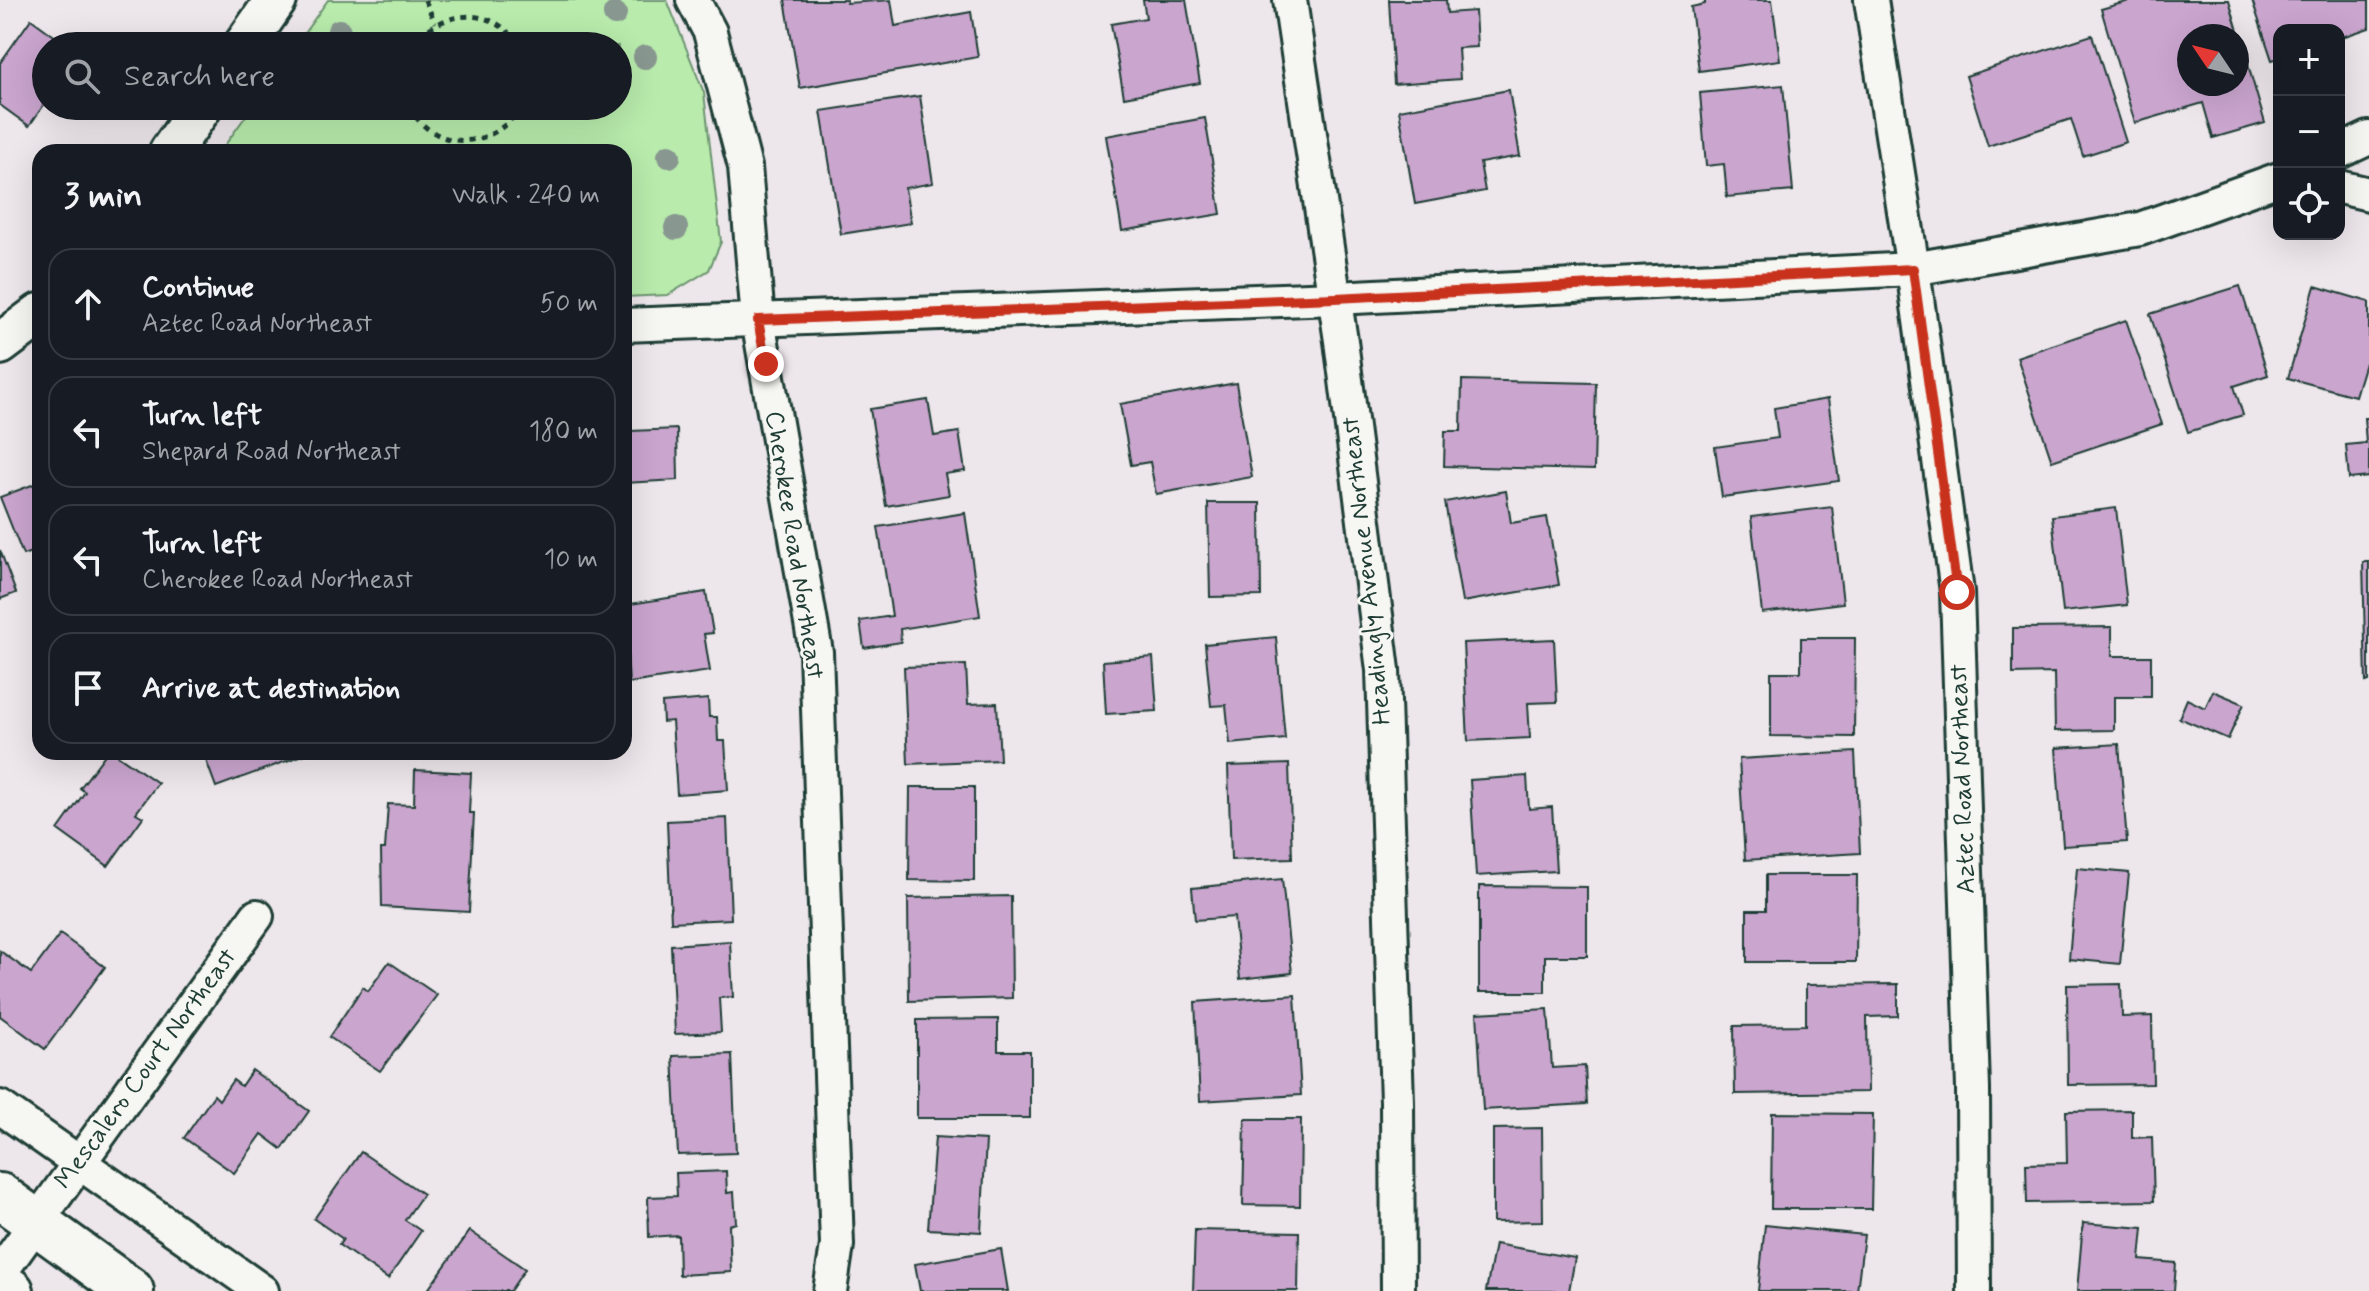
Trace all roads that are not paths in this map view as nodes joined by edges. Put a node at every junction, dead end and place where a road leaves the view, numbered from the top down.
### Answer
1 (276, 0) edge
2 (693, 0) edge
3 (1290, 0) edge
4 (1871, 0) edge
5 (254, 32) edge
6 (192, 120) edge
7 (2369, 138) edge
8 (176, 144) edge
9 (2345, 149) edge
10 (2273, 181) edge
11 (2345, 188) edge
12 (2369, 194) edge
13 (1913, 269) junction
14 (1335, 298) junction
15 (32, 320) edge
16 (758, 320) junction
17 (632, 325) edge
18 (0, 344) edge
19 (257, 916) dead end
20 (0, 1107) edge
21 (78, 1161) junction
22 (0, 1196) edge
23 (34, 1222) junction
24 (0, 1273) edge
25 (0, 1283) edge
26 (11, 1291) edge
27 (131, 1291) edge
28 (262, 1291) edge
29 (830, 1291) edge
30 (1398, 1291) edge
31 (1974, 1291) edge

1 - 5 street
2 - 16 street, Cherokee Road Northeast
3 - 14 street, Headingly Avenue Northeast
4 - 13 street, Aztec Road Northeast
6 - 8 street
7 - 9 street
10 - 13 street
11 - 12 street
13 - 14 street
13 - 31 street, Aztec Road Northeast
14 - 16 street
14 - 30 street, Headingly Avenue Northeast
15 - 18 street
16 - 17 street
16 - 29 street, Cherokee Road Northeast
19 - 21 street, Mescalero Court Northeast
20 - 21 street
21 - 23 street, Mescalero Court Northeast
21 - 28 street
22 - 23 main road
23 - 24 street, Mescalero Court Northeast
23 - 27 main road
25 - 26 main road

